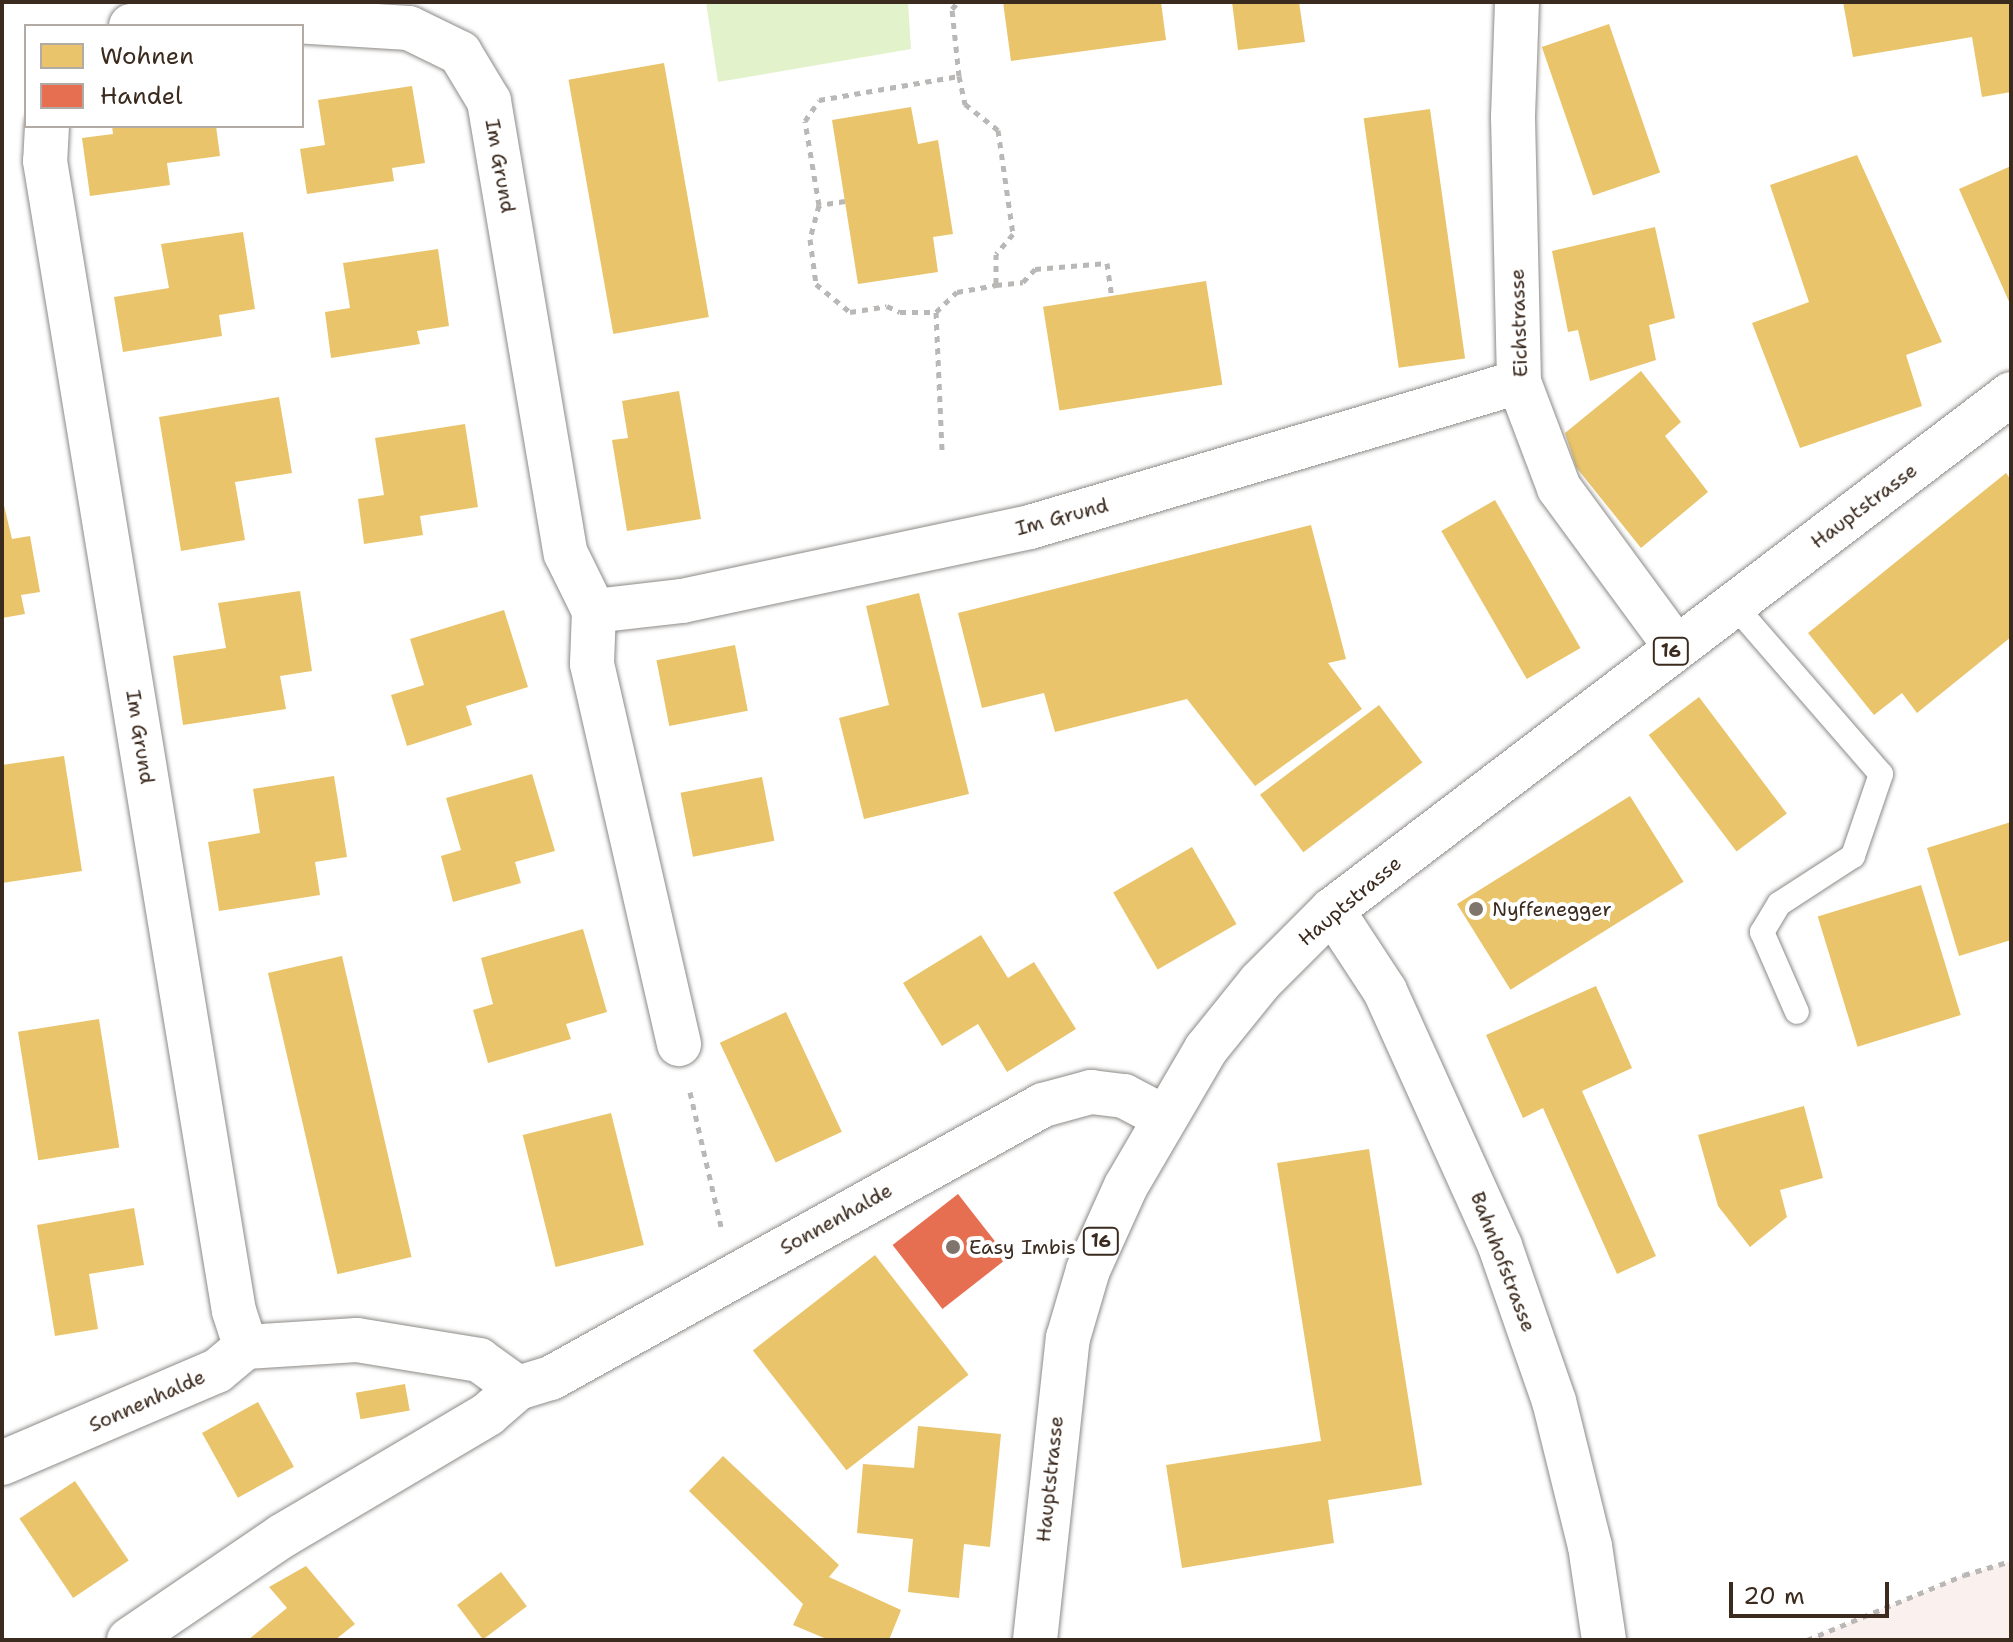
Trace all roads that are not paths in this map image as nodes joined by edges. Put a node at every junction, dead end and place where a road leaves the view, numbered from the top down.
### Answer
1 (1517, 2) edge
2 (143, 24) edge
3 (47, 128) edge
4 (1519, 382) junction
5 (2011, 394) edge
6 (1734, 605) junction
7 (594, 611) junction
8 (1676, 647) junction
9 (1332, 910) junction
10 (1797, 1012) dead end
11 (679, 1044) road end
12 (1162, 1116) junction
13 (246, 1347) junction
14 (518, 1388) junction
15 (2, 1463) edge
16 (129, 1640) edge
17 (1035, 1640) edge
18 (1604, 1640) edge

1 - 4 street, Eichstrasse
2 - 7 street, Im Grund
3 - 13 street, Im Grund
4 - 7 street, Im Grund
4 - 8 street, Eichstrasse
5 - 6 street, Hauptstrasse / 16
6 - 8 street, Hauptstrasse / 16
6 - 10 lane
7 - 11 street, Im Grund
8 - 9 street, Hauptstrasse / 16
9 - 12 street, Hauptstrasse / 16
9 - 18 street, Bahnhofstrasse
12 - 14 street, Sonnenhalde
12 - 17 street, Hauptstrasse / 16
13 - 14 street
13 - 15 street, Sonnenhalde
14 - 16 street, Sonnenhalde

